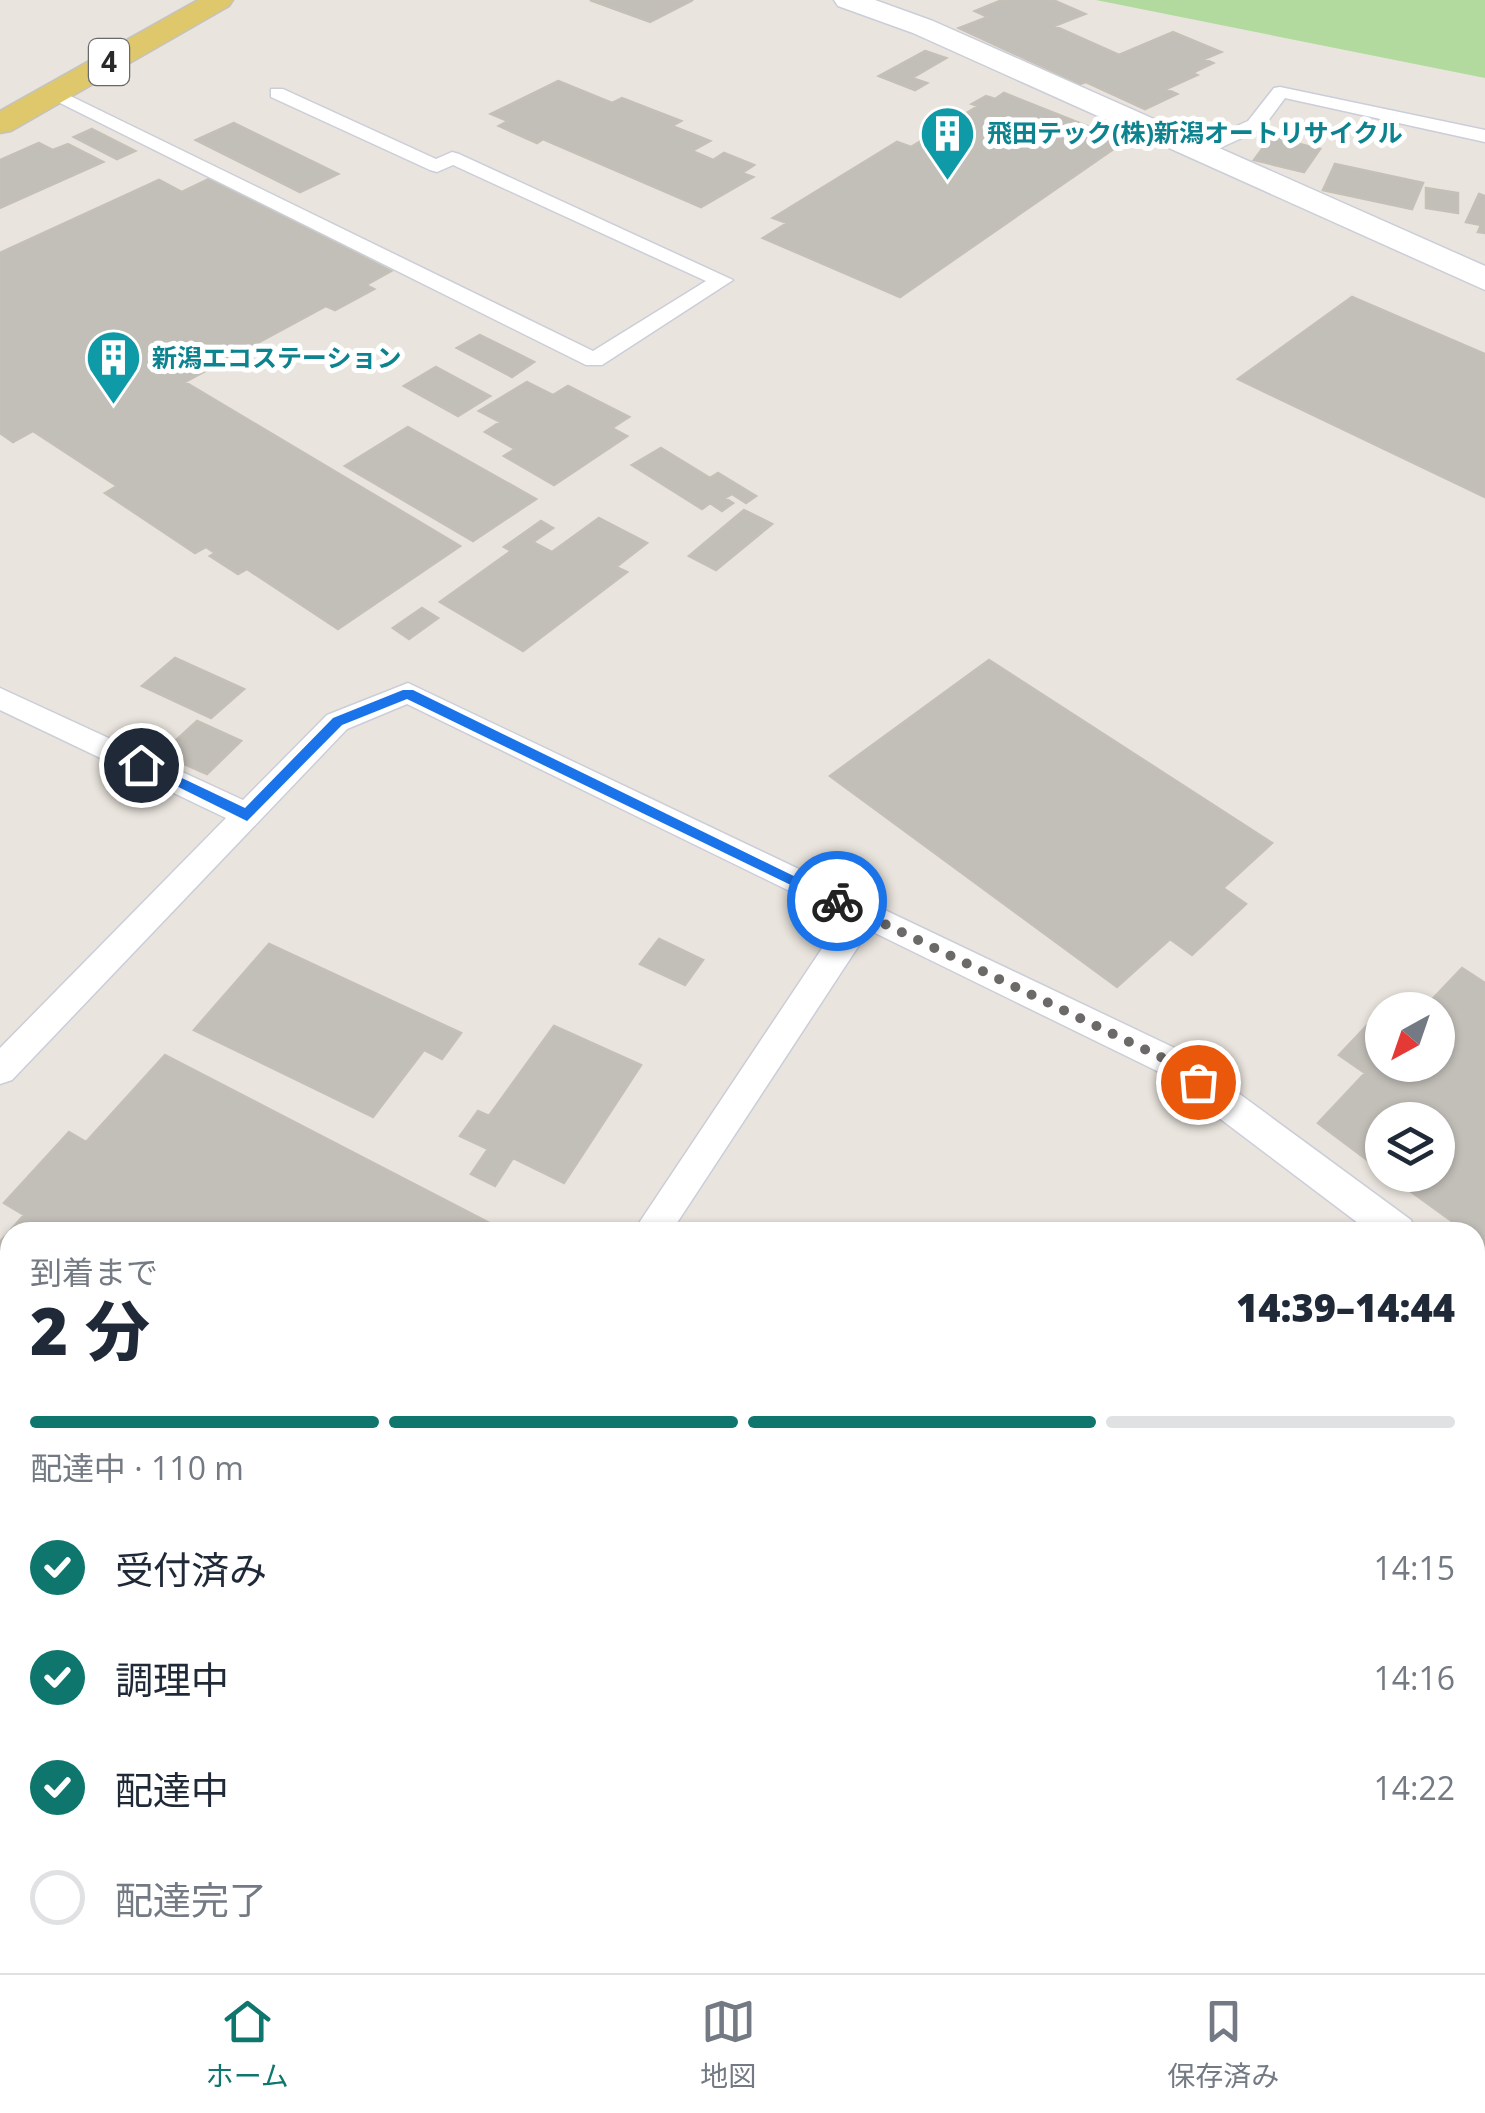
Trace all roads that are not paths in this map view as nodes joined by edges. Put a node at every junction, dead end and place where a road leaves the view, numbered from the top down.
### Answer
1 (176, 0) edge
2 (219, 0) edge
3 (848, 0) edge
4 (277, 92) dead end
5 (54, 94) junction
6 (0, 98) edge
7 (0, 124) edge
8 (1485, 136) edge
9 (1197, 152) junction
10 (1485, 279) edge
11 (0, 698) edge
12 (247, 815) junction
13 (863, 913) junction
14 (0, 1070) edge
15 (659, 1222) edge
16 (1385, 1222) edge

1 - 6 main road, 4
2 - 5 main road, 4
3 - 9 street
4 - 5 lane
5 - 7 main road, 4
8 - 9 lane
9 - 10 street
11 - 12 lane
12 - 13 lane
12 - 14 lane
13 - 15 lane
13 - 16 lane

